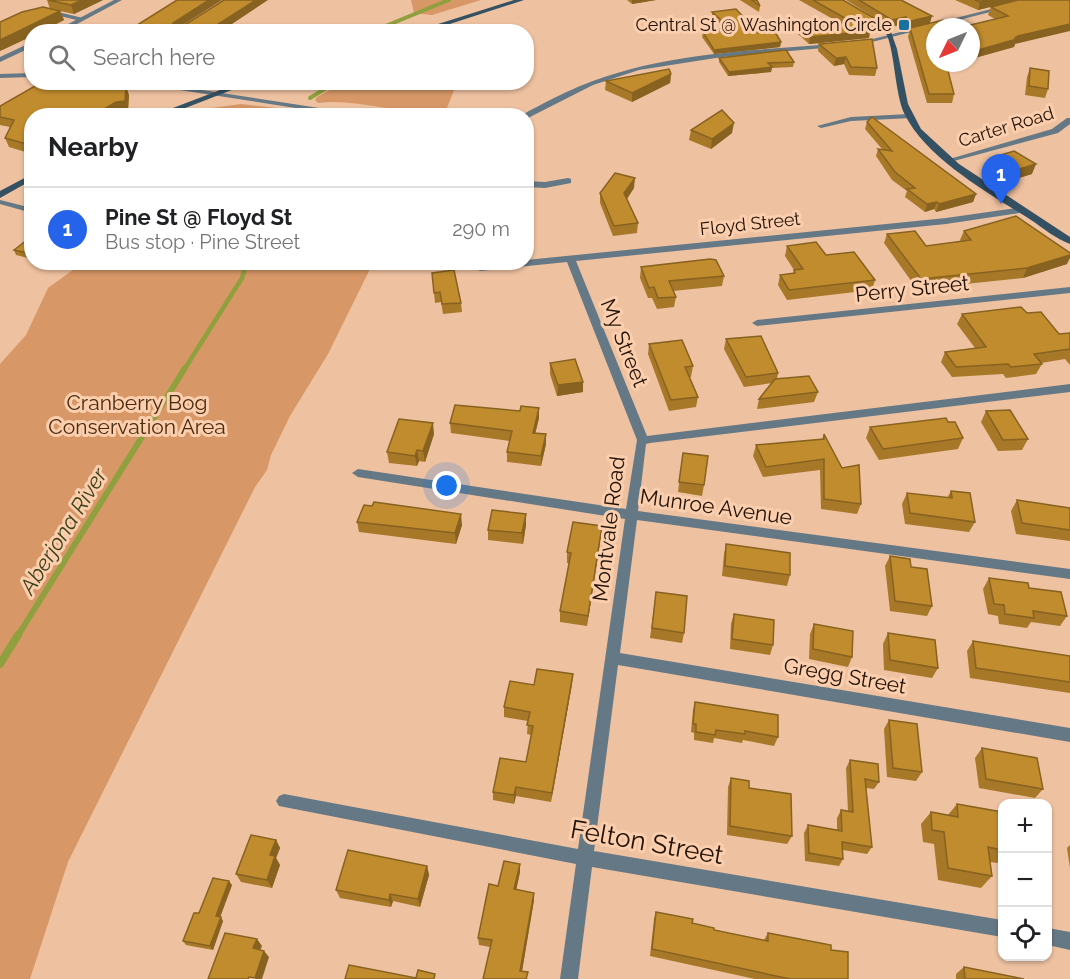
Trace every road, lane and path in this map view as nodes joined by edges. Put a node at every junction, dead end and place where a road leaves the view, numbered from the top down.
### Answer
1 (119, 0) edge
2 (521, 0) edge
3 (1035, 0) edge
4 (855, 10) edge
5 (40, 12) edge
6 (81, 19) junction
7 (71, 24) edge
8 (442, 24) edge
9 (890, 37) junction
10 (850, 44) edge
11 (839, 45) edge
12 (24, 48) edge
13 (0, 60) edge
14 (24, 75) edge
15 (0, 76) edge
16 (185, 90) edge
17 (224, 90) edge
18 (212, 94) junction
19 (176, 108) edge
20 (311, 108) edge
21 (534, 112) edge
22 (909, 116) junction
23 (1070, 120) edge
24 (821, 126) dead end
25 (950, 160) junction
26 (24, 181) edge
27 (568, 181) dead end
28 (534, 184) edge
29 (0, 195) edge
30 (0, 202) edge
31 (24, 209) edge
32 (1023, 210) junction
33 (1070, 241) edge
34 (570, 260) junction
35 (534, 263) edge
36 (1070, 290) edge
37 (757, 323) dead end
38 (1070, 388) edge
39 (643, 441) junction
40 (358, 473) dead end
41 (632, 515) junction
42 (1070, 574) edge
43 (612, 658) junction
44 (1070, 735) edge
45 (284, 801) dead end
46 (585, 858) junction
47 (998, 928) edge
48 (1052, 938) edge
49 (1070, 941) edge
50 (569, 979) edge

1 - 6 street
2 - 8 street
3 - 9 street
4 - 9 street
5 - 6 lane
6 - 7 street
9 - 10 street
9 - 22 street
11 - 21 street
12 - 13 street
14 - 15 street
16 - 18 street
17 - 18 street
18 - 19 street
18 - 20 street
22 - 24 street
22 - 25 street
23 - 25 street, Carter Road
25 - 32 street
26 - 29 street
27 - 28 street
30 - 31 lane
32 - 33 street
32 - 34 street, Floyd Street
34 - 35 street, Floyd Street
34 - 39 street, My Street
36 - 37 street, Perry Street
38 - 39 street, Montvale Road
39 - 41 street, Montvale Road
40 - 41 street, Munroe Avenue
41 - 42 street, Munroe Avenue
41 - 43 street, Montvale Road
43 - 44 street, Gregg Street
43 - 46 street, Montvale Road
45 - 46 street, Felton Street
46 - 47 street, Felton Street
46 - 50 street, Montvale Road
48 - 49 street

